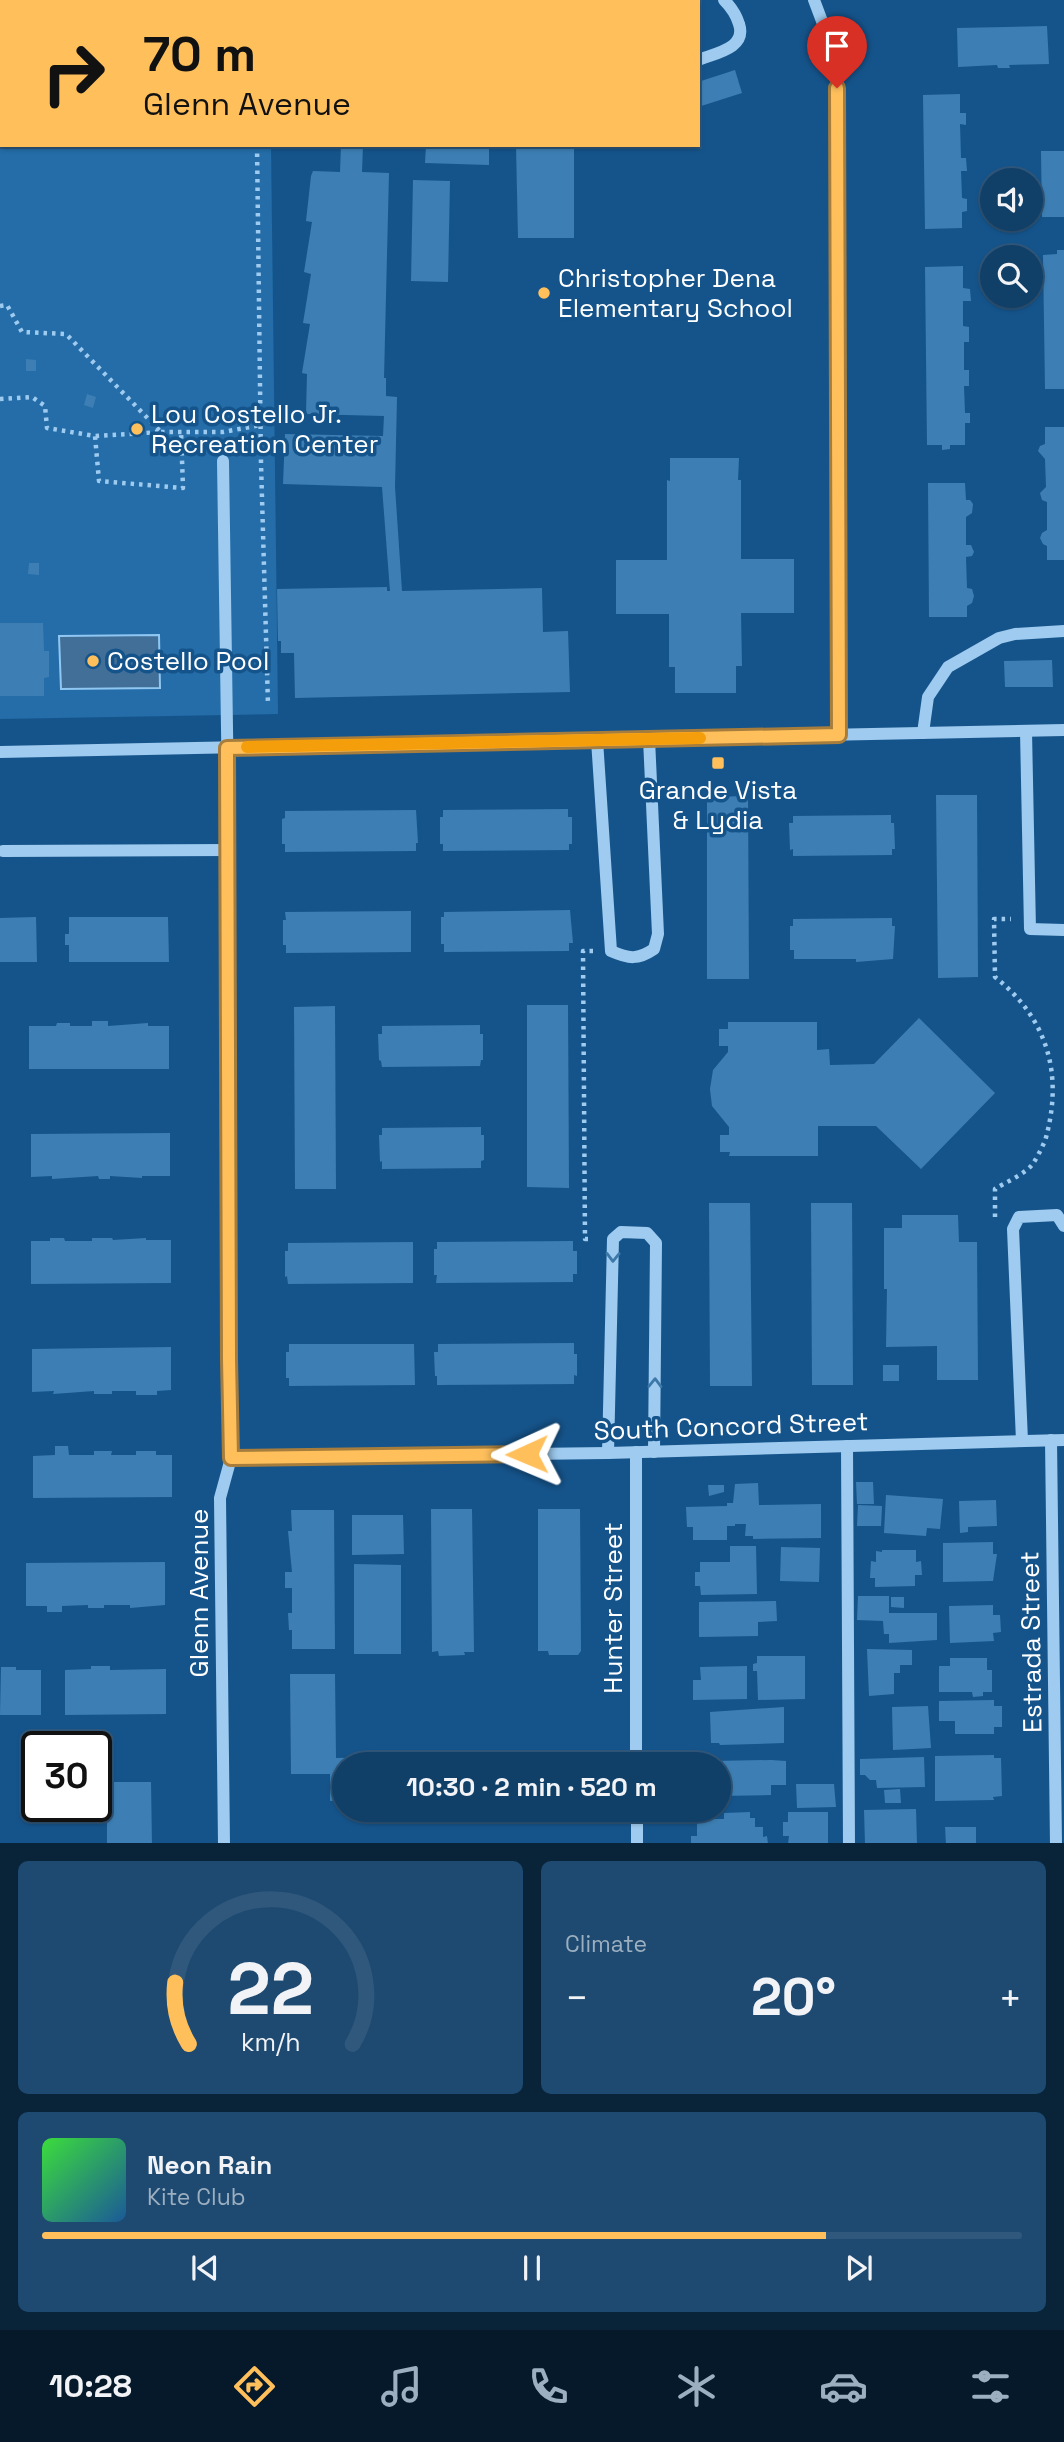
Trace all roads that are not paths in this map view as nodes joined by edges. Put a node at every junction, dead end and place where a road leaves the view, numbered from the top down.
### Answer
1 (724, 0) edge
2 (814, 0) edge
3 (700, 59) edge
4 (223, 461) dead end
5 (1064, 631) edge
6 (1064, 730) edge
7 (1026, 731) junction
8 (923, 733) junction
9 (839, 735) junction
10 (649, 739) junction
11 (597, 740) junction
12 (227, 748) junction
13 (0, 752) edge
14 (228, 850) junction
15 (3, 851) dead end
16 (1064, 930) edge
17 (1064, 1226) edge
18 (1058, 1440) edge
19 (1022, 1441) junction
20 (847, 1446) junction
21 (636, 1452) junction
22 (654, 1452) junction
23 (608, 1453) junction
24 (231, 1458) junction
25 (636, 1752) edge
26 (637, 1822) edge
27 (224, 1843) edge
28 (637, 1843) edge
29 (849, 1843) edge
30 (1056, 1843) edge

1 - 3 street
2 - 9 street
4 - 12 street, Glenn Avenue
5 - 8 street
6 - 7 street
7 - 8 street
7 - 16 street
8 - 9 street
9 - 10 street
10 - 11 street
10 - 11 street
11 - 12 street
12 - 13 street
12 - 14 street, Glenn Avenue
14 - 15 street
14 - 24 street, Glenn Avenue
17 - 19 street
18 - 19 street, South Concord Street
18 - 30 street, Estrada Street
19 - 20 street, South Concord Street
20 - 22 street, South Concord Street
20 - 29 street
21 - 22 street, South Concord Street
21 - 23 street, South Concord Street
21 - 25 street, Hunter Street
22 -> 23 street
23 - 24 street, South Concord Street
24 - 27 street, Glenn Avenue
26 - 28 street

